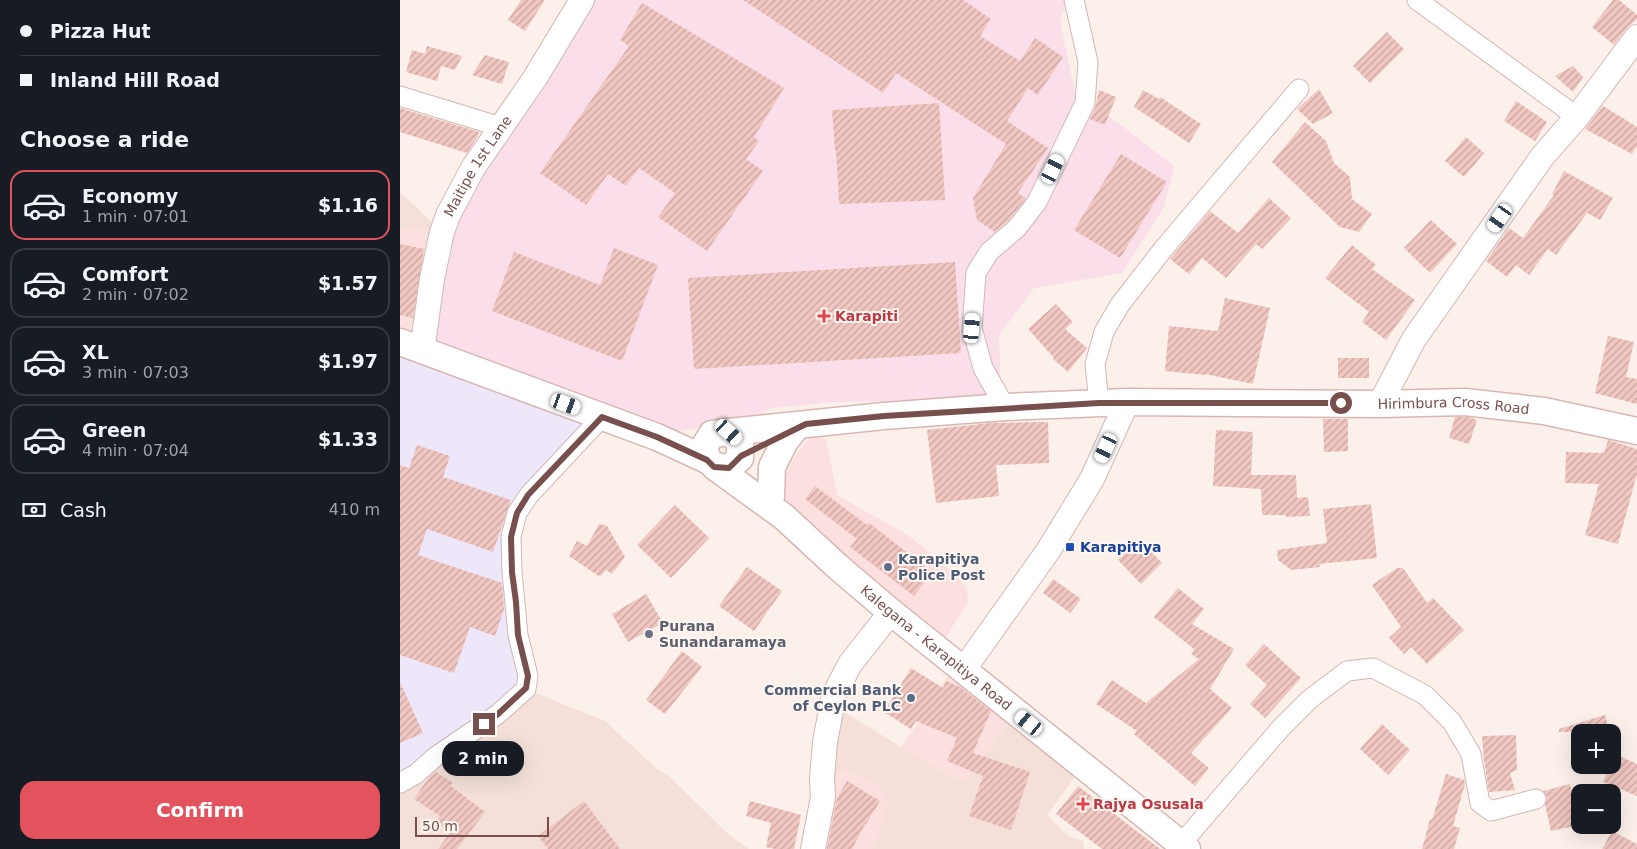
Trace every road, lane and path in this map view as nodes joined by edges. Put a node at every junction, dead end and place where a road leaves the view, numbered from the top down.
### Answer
1 (582, 0) edge
2 (1074, 0) edge
3 (1417, 0) edge
4 (1637, 37) edge
5 (1299, 89) dead end
6 (400, 96) edge
7 (1577, 117) junction
8 (501, 127) junction
9 (411, 347) edge
10 (1127, 402) junction
11 (1099, 403) junction
12 (1380, 404) junction
13 (1006, 408) junction
14 (602, 417) junction
15 (800, 427) junction
16 (1637, 431) edge
17 (721, 433) junction
18 (657, 437) junction
19 (740, 457) junction
20 (711, 463) junction
21 (777, 506) junction
22 (891, 612) junction
23 (964, 669) junction
24 (400, 783) edge
25 (1536, 799) dead end
26 (1184, 847) edge
27 (813, 849) edge

1 - 8 street, Maitipe 1st Lane
2 - 13 street
3 - 7 street
4 - 7 street
5 - 11 street
6 - 8 street
7 - 12 street
8 - 9 street, Maitipe 1st Lane
9 - 14 main road, Kalegana - Karapitiya Road
10 - 11 main road, Hirimbura Cross Road
10 - 12 main road, Hirimbura Cross Road
10 - 23 street
11 - 13 main road, Hirimbura Cross Road
12 - 16 main road, Hirimbura Cross Road
13 - 15 main road, Hirimbura Cross Road
14 - 18 main road, Kalegana - Karapitiya Road
14 - 24 street
15 - 17 main road, Hirimbura Cross Road
15 - 19 main road
15 - 21 main road
17 - 18 main road, Hirimbura Cross Road
17 - 19 main road
17 - 20 main road
18 - 20 main road, Kalegana - Karapitiya Road
19 - 20 main road
19 - 21 main road, Kalegana - Karapitiya Road
20 - 21 main road, Kalegana - Karapitiya Road
21 - 22 main road, Kalegana - Karapitiya Road
22 - 23 main road, Kalegana - Karapitiya Road
22 - 27 street
23 - 26 main road, Kalegana - Karapitiya Road
25 - 26 street

